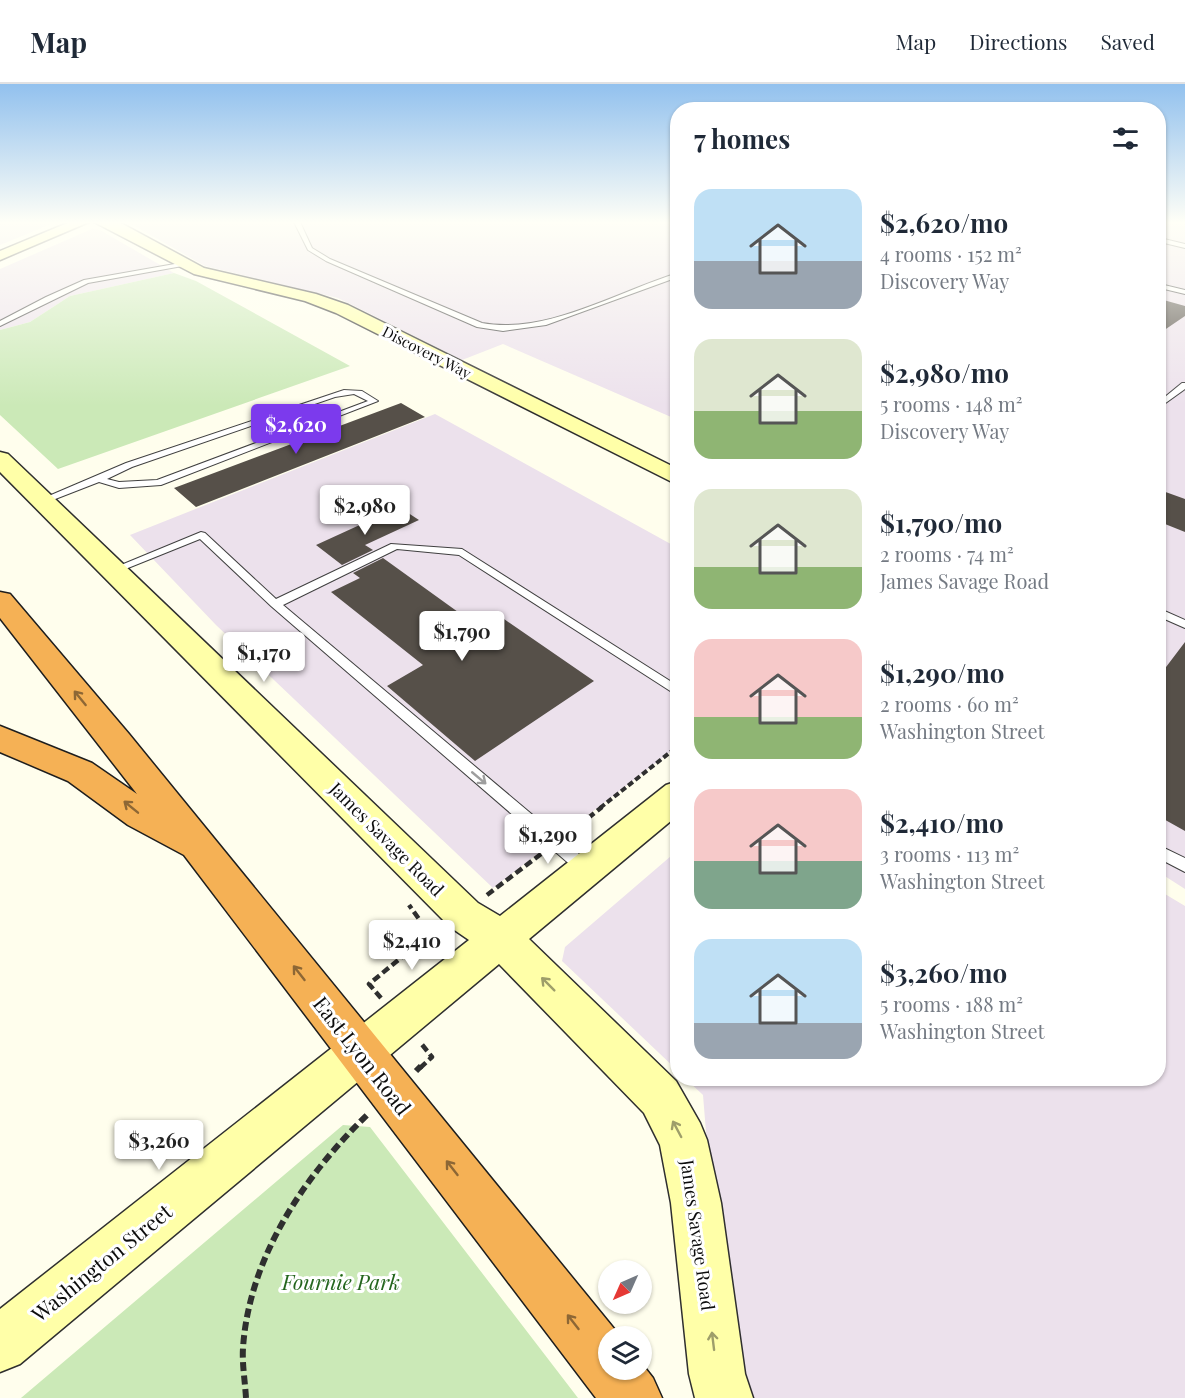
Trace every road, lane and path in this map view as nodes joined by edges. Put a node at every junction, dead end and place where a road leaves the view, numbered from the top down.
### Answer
1 (81, 283) edge
2 (252, 283) edge
3 (383, 283) edge
4 (655, 283) edge
5 (1166, 287) edge
6 (1185, 292) edge
7 (0, 324) edge
8 (1185, 385) edge
9 (1166, 400) edge
10 (286, 411) junction
11 (310, 427) junction
12 (211, 450) junction
13 (0, 459) edge
14 (670, 474) edge
15 (98, 479) junction
16 (42, 501) junction
17 (114, 570) junction
18 (0, 600) edge
19 (275, 604) junction
20 (1166, 617) edge
21 (1185, 624) edge
22 (670, 687) edge
23 (0, 738) edge
24 (670, 802) edge
25 (199, 847) junction
26 (1166, 855) edge
27 (1185, 866) edge
28 (587, 869) junction
29 (501, 938) junction
30 (361, 1052) junction
31 (0, 1344) edge
32 (598, 1354) edge
33 (619, 1380) edge
34 (633, 1398) edge
35 (724, 1398) edge

1 - 7 lane
2 - 14 street, Discovery Way
3 - 4 lane
5 - 6 lane
8 - 9 lane
10 - 11 lane
10 - 11 lane
10 - 12 lane
11 - 12 lane
12 - 15 lane
12 - 15 lane
13 - 16 street, James Savage Road
15 - 16 lane
16 - 17 street, James Savage Road
17 - 19 lane
17 - 29 street, James Savage Road
25 -> 18 highway, East Lyon Road
19 - 22 lane
19 -> 28 lane
20 - 21 lane
25 -> 23 highway
24 - 28 street, Washington Street
30 -> 25 highway, East Lyon Road
26 - 27 lane
28 - 29 street, Washington Street
29 - 30 street, Washington Street
35 -> 29 street, James Savage Road
30 - 31 street, Washington Street
32 -> 30 highway, East Lyon Road
33 - 34 highway, East Lyon Road

